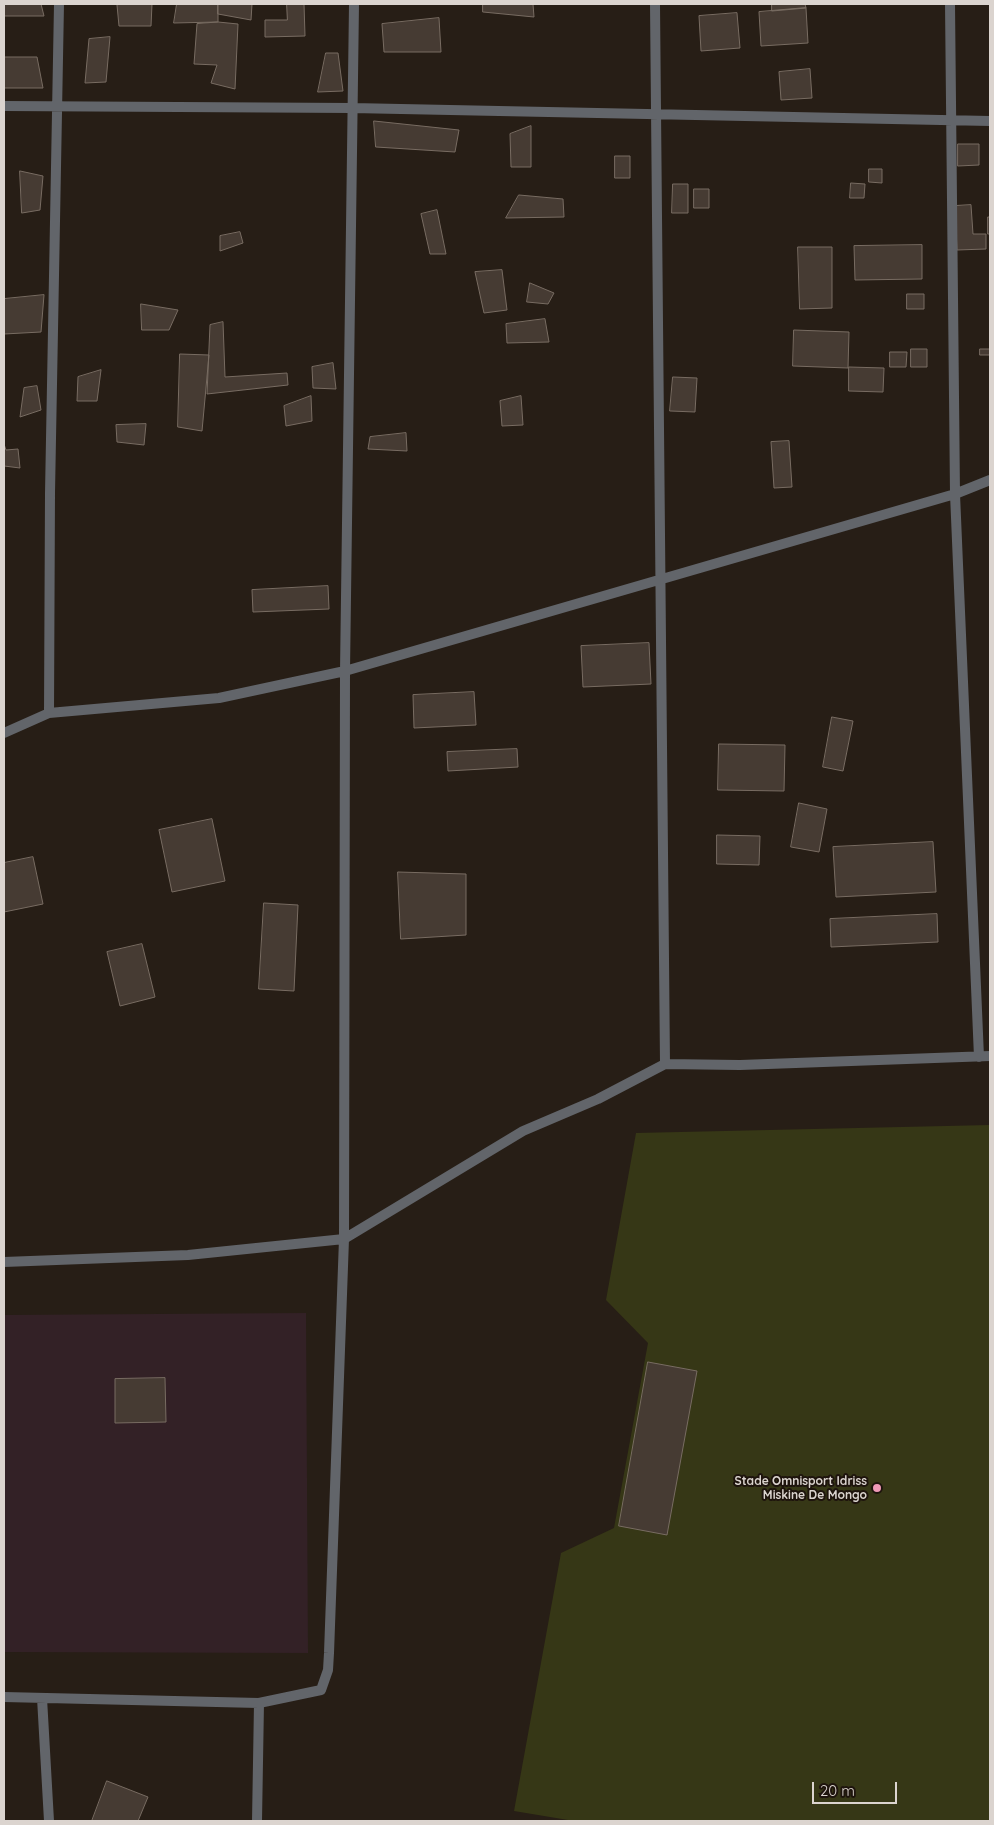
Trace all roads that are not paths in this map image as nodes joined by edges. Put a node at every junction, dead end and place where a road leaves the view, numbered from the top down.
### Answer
1 (59, 4) edge
2 (354, 4) edge
3 (655, 4) edge
4 (950, 4) edge
5 (4, 106) edge
6 (58, 107) junction
7 (352, 108) junction
8 (656, 114) junction
9 (950, 121) junction
10 (990, 121) edge
11 (990, 480) edge
12 (955, 494) junction
13 (660, 578) junction
14 (345, 670) junction
15 (49, 713) junction
16 (4, 734) edge
17 (990, 1056) edge
18 (979, 1057) junction
19 (665, 1064) junction
20 (344, 1239) junction
21 (4, 1262) edge
22 (4, 1696) edge
23 (42, 1698) junction
24 (258, 1703) junction
25 (49, 1821) edge
26 (257, 1821) edge

1 - 6 street
2 - 7 street
3 - 8 street
4 - 9 street
5 - 6 street
6 - 7 street
6 - 15 street
7 - 8 street
7 - 14 street
8 - 9 street
8 - 13 street
9 - 10 street
9 - 12 street
11 - 12 street
12 - 13 street
12 - 18 street
13 - 14 street
13 - 19 street
14 - 15 street
14 - 20 street
15 - 16 street
17 - 18 street
18 - 19 street
19 - 20 street
20 - 21 street
20 - 24 street
22 - 23 street
23 - 24 street
23 - 25 street
24 - 26 street

